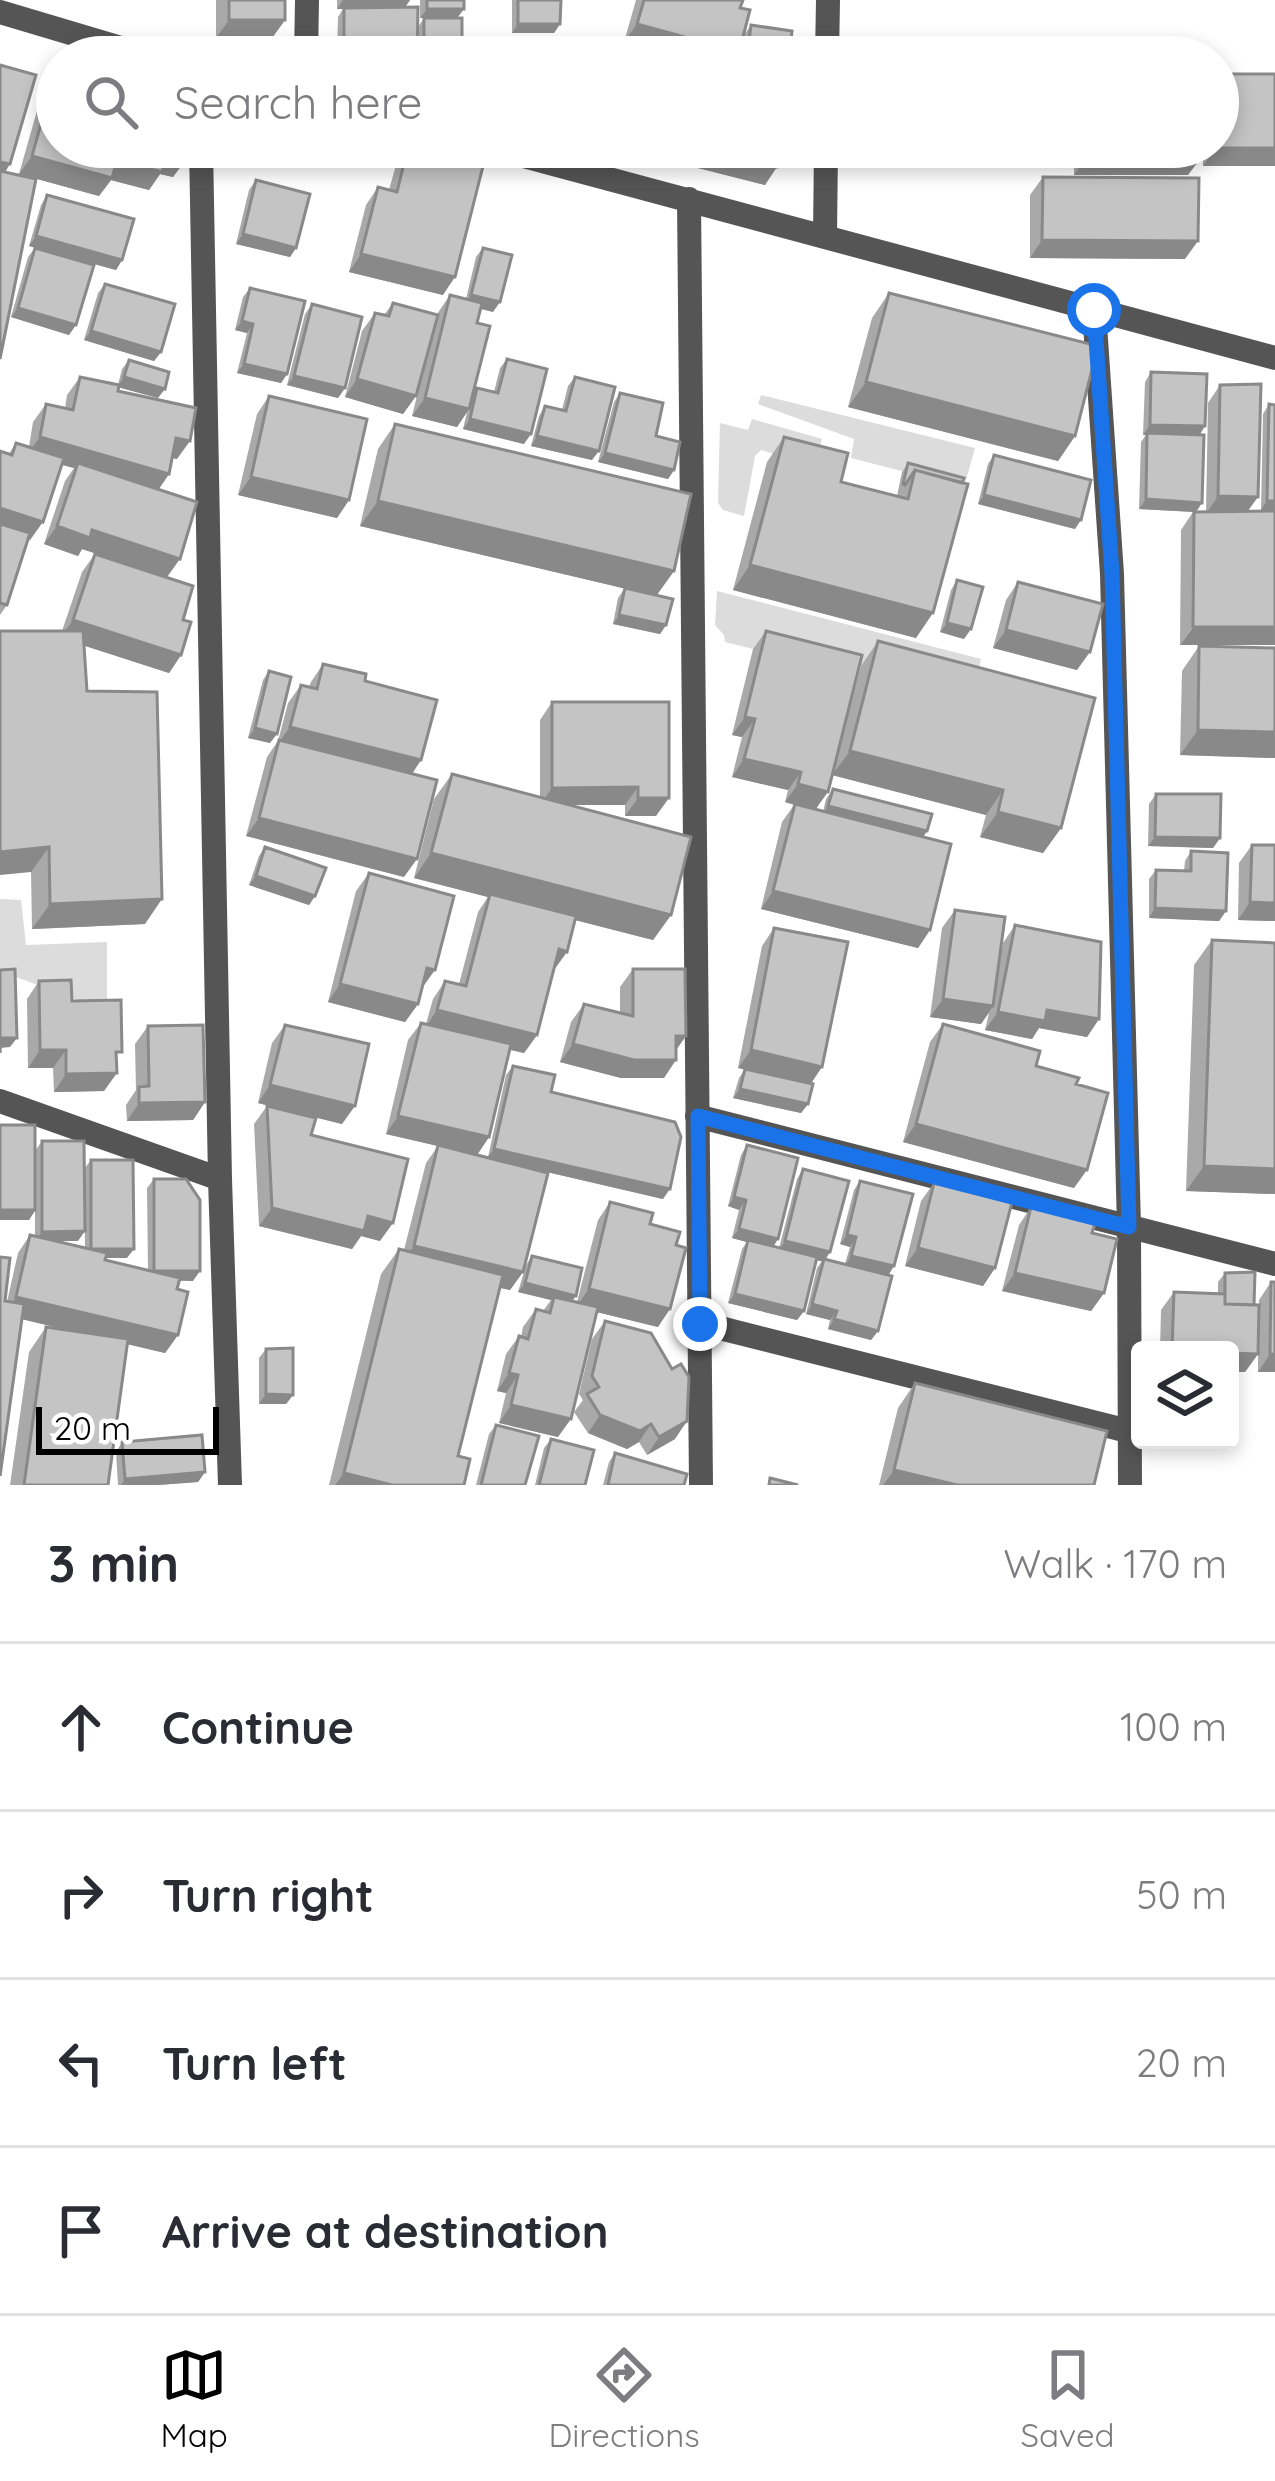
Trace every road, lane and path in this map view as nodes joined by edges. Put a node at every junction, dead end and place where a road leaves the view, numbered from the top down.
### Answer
1 (307, 0) edge
2 (828, 0) edge
3 (0, 12) edge
4 (81, 36) edge
5 (306, 36) edge
6 (827, 36) edge
7 (201, 168) edge
8 (570, 168) edge
9 (826, 168) edge
10 (689, 199) junction
11 (825, 236) junction
12 (1094, 310) junction
13 (1275, 358) edge
14 (0, 1101) edge
15 (698, 1116) junction
16 (220, 1180) junction
17 (1129, 1227) junction
18 (1275, 1264) edge
19 (700, 1324) junction
20 (1128, 1431) junction
21 (230, 1485) edge
22 (701, 1485) edge
23 (1130, 1485) edge

1 - 5 street
2 - 6 street
3 - 4 street
7 - 16 street
8 - 10 street
9 - 11 street
10 - 11 street
10 - 15 street
11 - 12 street
12 - 13 street
12 - 17 street
14 - 16 street
15 - 17 street
15 - 19 street
16 - 21 street
17 - 18 street
17 - 20 street
19 - 20 street
19 - 22 street
20 - 23 street

